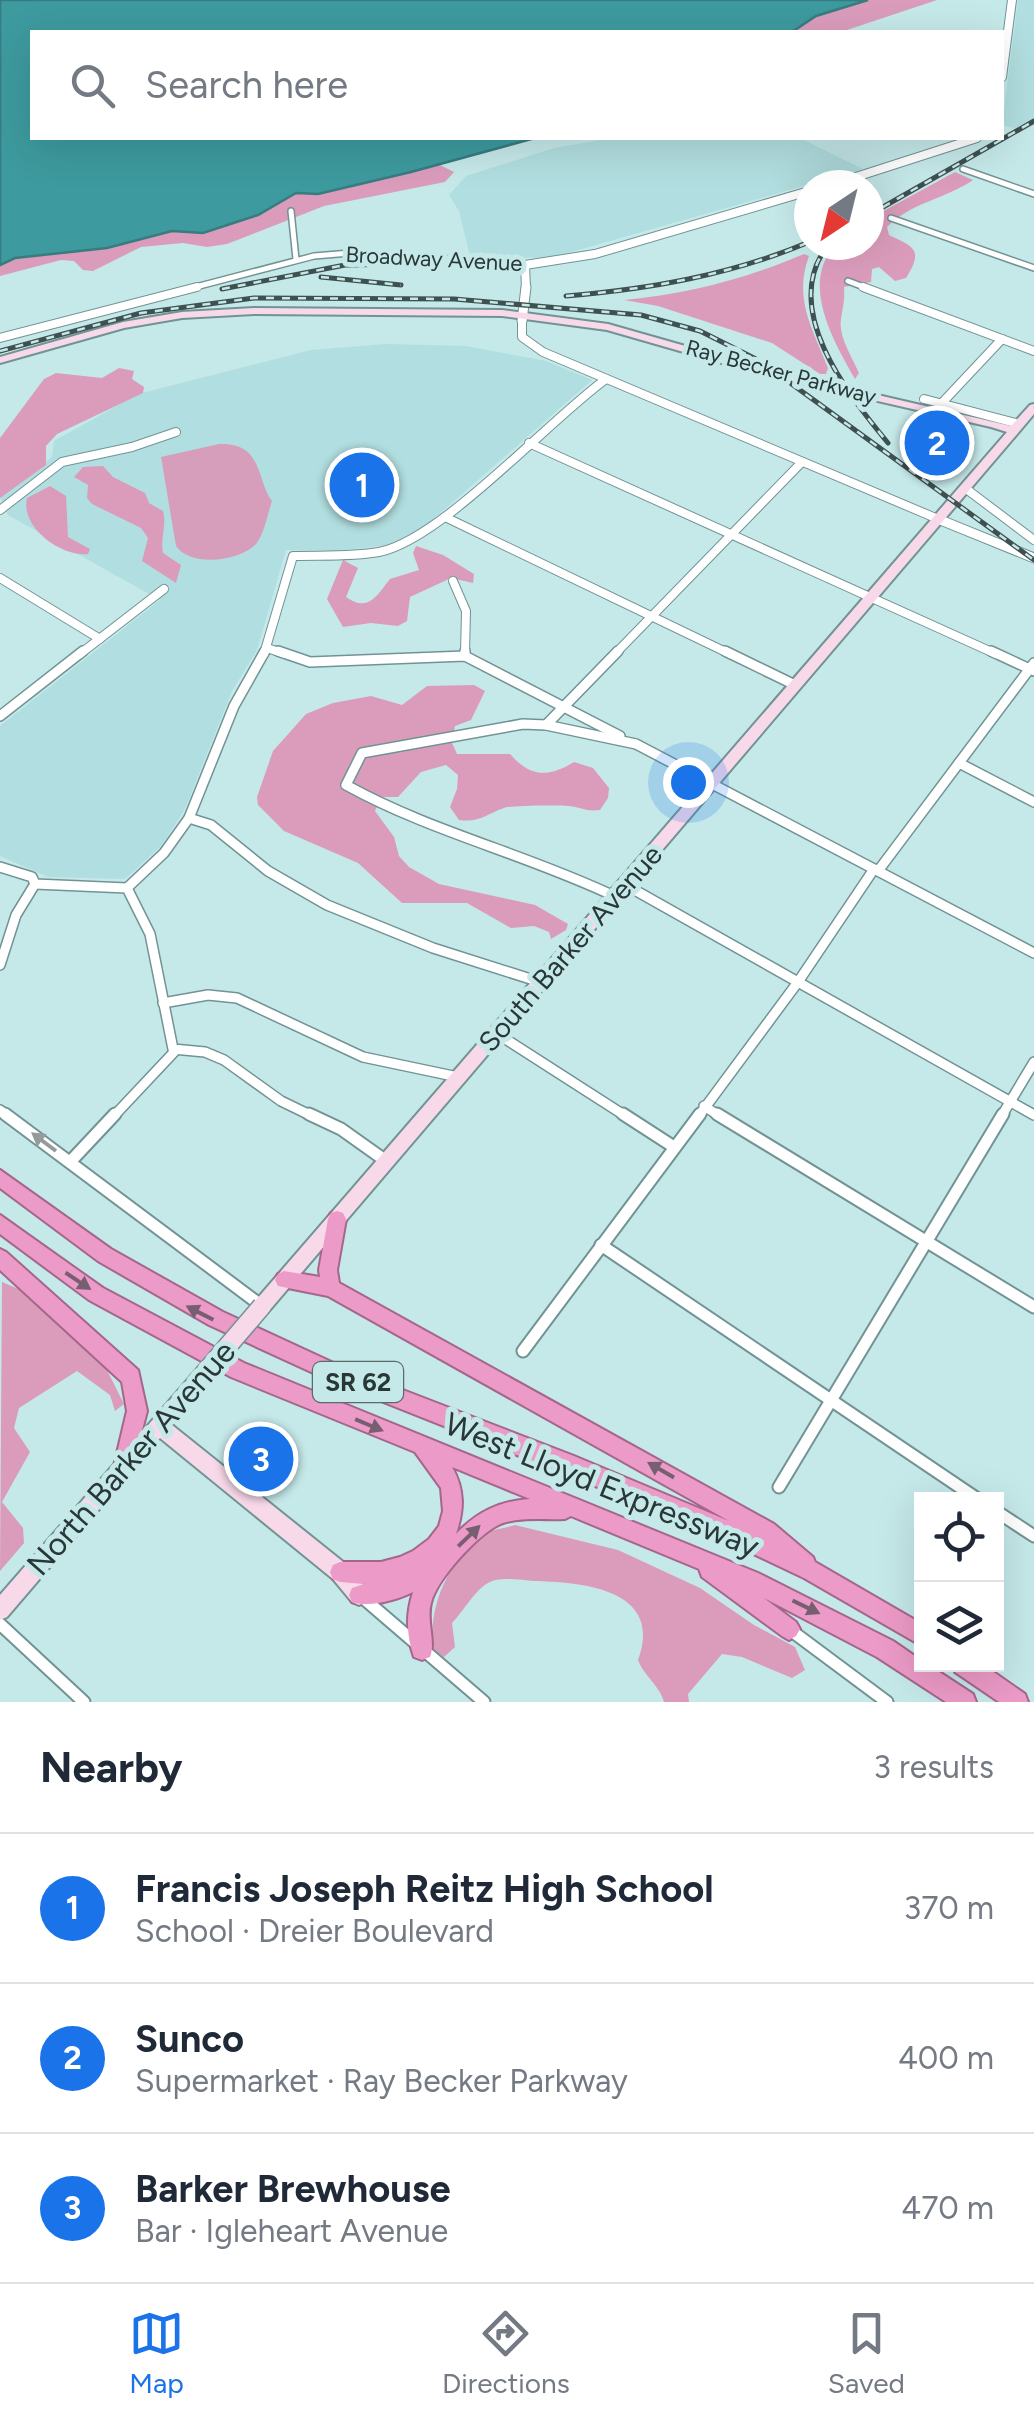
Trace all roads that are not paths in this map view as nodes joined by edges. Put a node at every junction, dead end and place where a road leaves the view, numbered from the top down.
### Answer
1 (1012, 0) edge
2 (1004, 62) edge
3 (970, 140) edge
4 (881, 170) edge
5 (963, 170) dead end
6 (1034, 194) edge
7 (794, 196) edge
8 (291, 211) dead end
9 (891, 218) dead end
10 (296, 260) junction
11 (525, 266) junction
12 (1034, 268) edge
13 (848, 281) dead end
14 (523, 318) junction
15 (0, 338) edge
16 (1002, 339) junction
17 (1034, 351) edge
18 (0, 363) edge
19 (606, 379) junction
20 (924, 399) dead end
21 (940, 405) junction
22 (1034, 408) edge
23 (1016, 428) junction
24 (176, 432) dead end
25 (529, 443) junction
26 (802, 462) junction
27 (965, 488) junction
28 (0, 510) edge
29 (445, 517) junction
30 (938, 520) junction
31 (732, 534) junction
32 (1034, 540) edge
33 (1034, 558) edge
34 (0, 578) edge
35 (452, 581) dead end
36 (164, 589) dead end
37 (871, 597) junction
38 (652, 616) junction
39 (100, 639) junction
40 (267, 648) junction
41 (465, 656) junction
42 (1033, 668) edge
43 (795, 685) junction
44 (564, 708) junction
45 (0, 716) edge
46 (546, 725) junction
47 (636, 744) junction
48 (959, 763) junction
49 (711, 783) junction
50 (1034, 802) edge
51 (189, 818) junction
52 (0, 867) edge
53 (876, 870) junction
54 (35, 884) junction
55 (127, 888) junction
56 (619, 890) junction
57 (1034, 953) edge
58 (0, 965) edge
59 (540, 982) junction
60 (798, 982) junction
61 (163, 1003) junction
62 (496, 1033) junction
63 (176, 1050) junction
64 (1034, 1062) edge
65 (458, 1078) junction
66 (1011, 1102) junction
67 (704, 1106) junction
68 (0, 1110) edge
69 (1034, 1115) edge
70 (674, 1146) junction
71 (386, 1161) junction
72 (70, 1162) junction
73 (0, 1178) edge
74 (337, 1219) junction
75 (0, 1223) edge
76 (927, 1242) junction
77 (601, 1245) junction
78 (0, 1258) edge
79 (284, 1280) junction
80 (332, 1288) junction
81 (262, 1306) junction
82 (1034, 1307) edge
83 (523, 1351) dead end
84 (830, 1400) junction
85 (159, 1426) junction
86 (422, 1447) junction
87 (124, 1466) junction
88 (779, 1487) dead end
89 (967, 1492) edge
90 (572, 1508) junction
91 (1004, 1516) edge
92 (1034, 1536) edge
93 (685, 1554) junction
94 (435, 1570) junction
95 (340, 1572) junction
96 (829, 1582) junction
97 (360, 1595) junction
98 (0, 1610) edge
99 (0, 1624) edge
100 (789, 1630) joint
101 (914, 1631) edge
102 (422, 1649) junction
103 (974, 1672) edge
104 (84, 1702) edge
105 (484, 1702) edge
106 (886, 1702) edge
107 (965, 1702) edge
108 (1017, 1702) edge

1 - 2 street
3 - 4 street
5 - 6 street
7 - 11 street, Broadway Avenue
8 - 10 street
9 - 12 street
10 - 11 street, Broadway Avenue
10 - 15 street, Broadway Avenue
11 - 14 street
13 - 16 street
14 - 18 main road, Ray Becker Parkway
14 - 19 street
14 - 23 main road, Ray Becker Parkway
16 - 17 street
16 - 21 street
19 - 25 street
19 - 26 street
20 - 21 street
21 - 23 street
22 - 23 main road, South Barker Avenue
23 - 27 main road, South Barker Avenue
24 - 28 street
25 - 29 street
25 - 31 street
26 - 30 street
26 - 31 street
27 - 30 main road, South Barker Avenue
27 - 32 street
29 - 38 street
29 - 40 street
30 - 33 street
30 - 37 main road, South Barker Avenue
31 - 37 street
31 - 38 street
34 - 39 street
35 - 41 street
36 - 39 street
37 - 42 street
37 - 43 main road, South Barker Avenue
38 - 43 street
38 - 44 street
39 - 45 street
40 - 41 street
40 - 51 street
41 - 44 street
42 - 48 street
43 - 49 main road, South Barker Avenue
44 - 46 street
44 - 47 street
46 - 47 street
46 - 56 street
47 - 49 street
48 - 50 street
48 - 53 street
49 - 53 street
49 - 56 main road, South Barker Avenue
51 - 55 street
51 - 59 street
52 - 54 street
53 - 57 street
53 - 60 street
54 - 55 street
54 - 58 street
55 - 61 street
56 - 59 main road, South Barker Avenue
56 - 60 street
59 - 62 main road, South Barker Avenue
60 - 66 street
60 - 67 street
61 - 63 street
61 - 65 street
62 - 65 main road, South Barker Avenue
62 - 70 street
63 - 71 street
63 - 72 street
64 - 66 street
65 - 71 main road, South Barker Avenue
66 - 69 street
66 - 76 street
67 - 70 street
67 - 76 street
72 -> 68 street
70 - 77 street
71 - 74 main road, South Barker Avenue
72 - 81 street
96 -> 73 highway, West Lloyd Expressway / SR 62
74 - 79 main road, South Barker Avenue
74 - 80 highway
75 -> 86 highway, West Lloyd Expressway / SR 62
76 - 82 street
76 - 84 street
77 - 83 street
77 - 84 street
78 - 87 highway
79 - 80 highway
79 - 81 main road, South Barker Avenue
96 -> 80 highway
81 - 85 main road, North Barker Avenue, bridge
84 - 88 street
84 - 89 street
85 - 87 main road, North Barker Avenue
85 - 95 main road
86 - 90 highway, West Lloyd Expressway / SR 62
86 - 95 highway
87 - 98 main road, North Barker Avenue
90 - 93 highway, West Lloyd Expressway / SR 62
94 -> 90 highway
91 - 92 street
93 - 100 highway
93 -> 107 highway, West Lloyd Expressway / SR 62
94 - 97 highway
94 - 102 highway
95 - 97 main road
96 - 101 highway, West Lloyd Expressway / SR 62
97 - 102 street
99 - 104 street
100 - 106 street
102 - 105 street
103 - 108 highway

